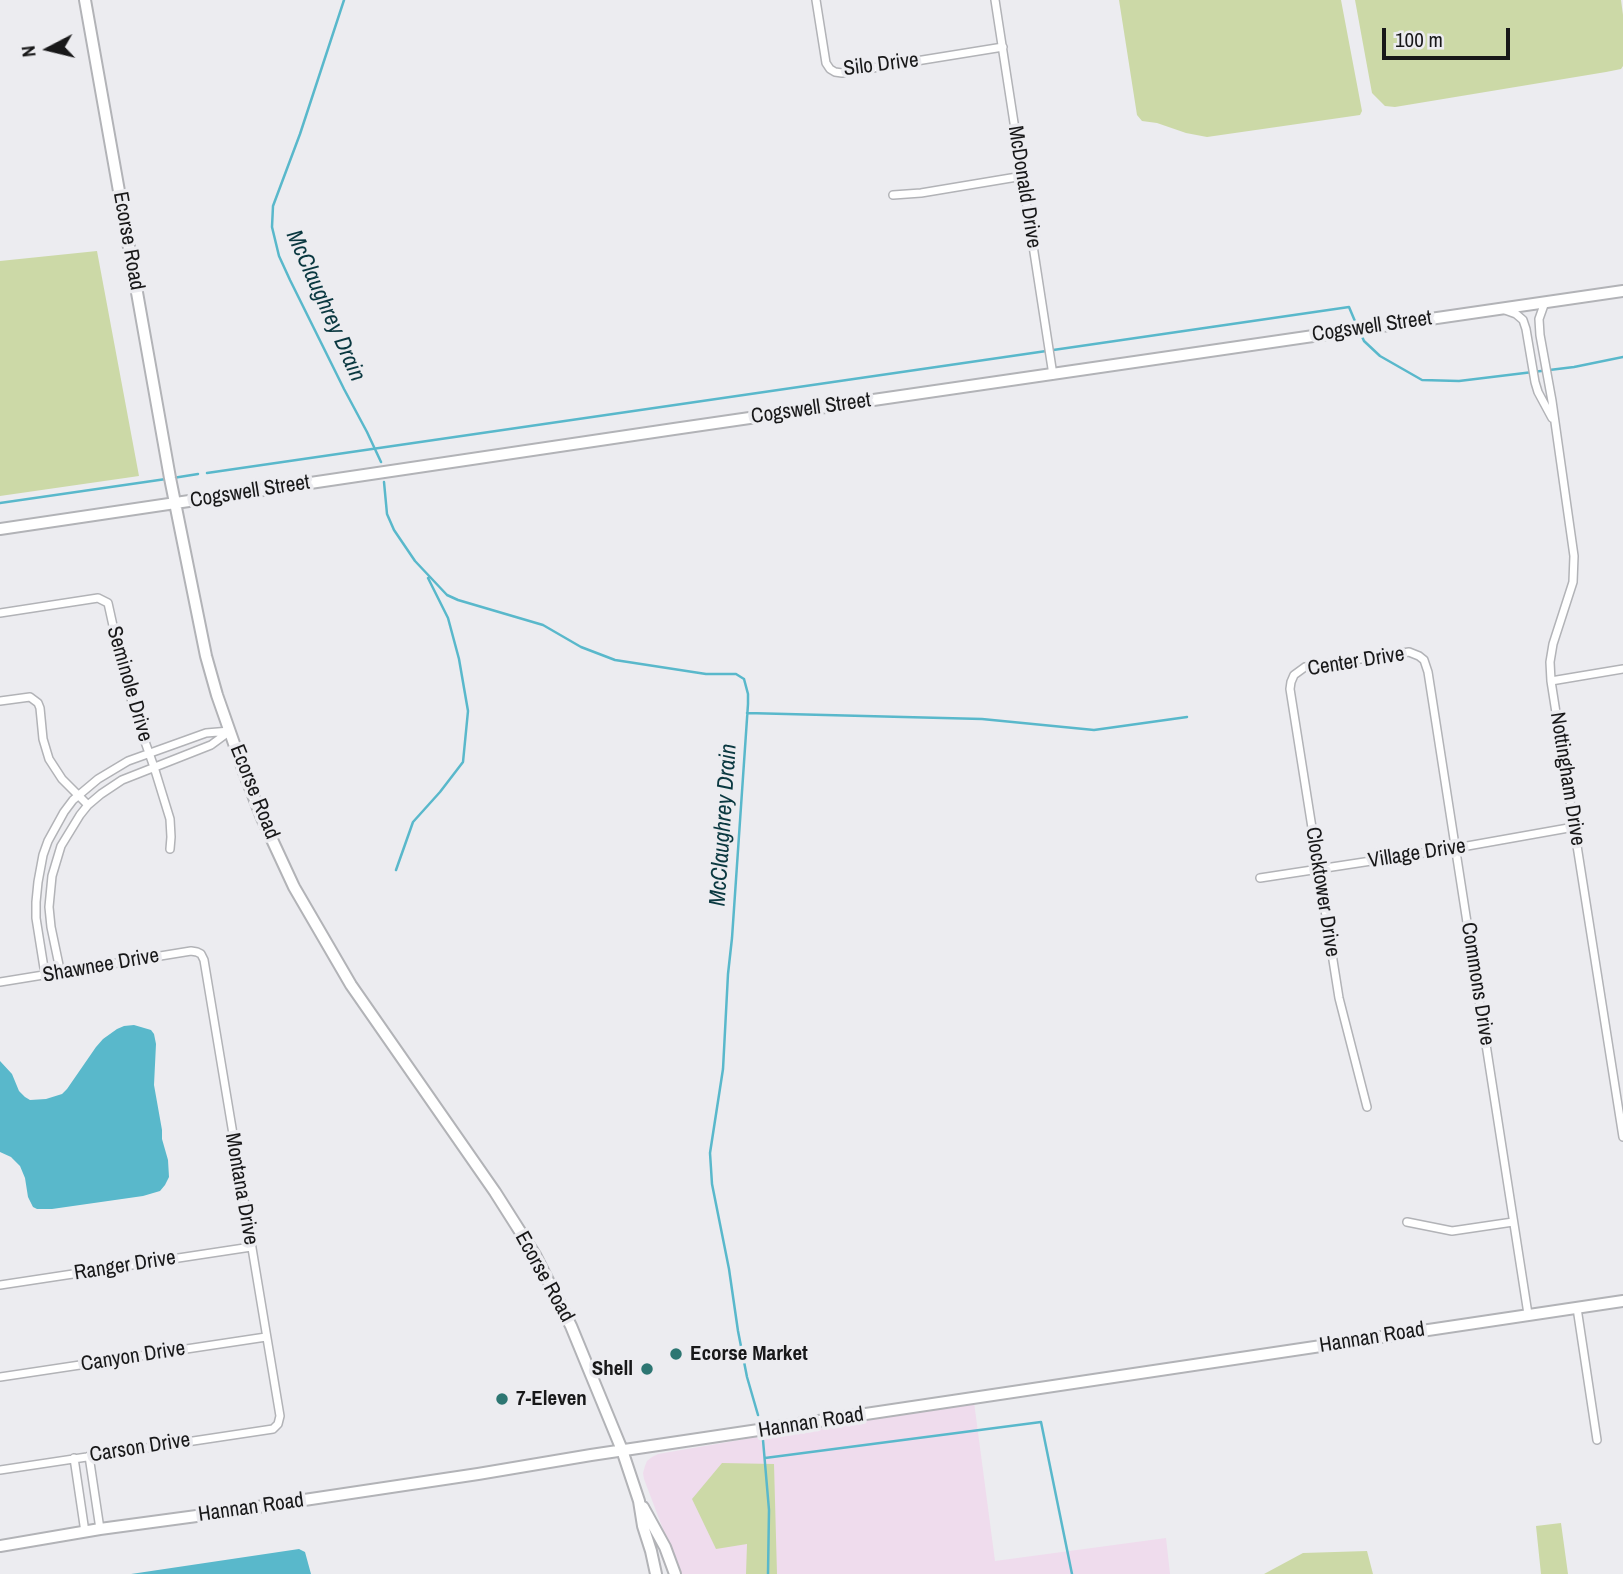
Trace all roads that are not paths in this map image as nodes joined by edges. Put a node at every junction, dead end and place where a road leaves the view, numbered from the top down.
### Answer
1 (85, 0) edge
2 (816, 0) edge
3 (995, 0) edge
4 (1003, 47) junction
5 (1023, 176) junction
6 (893, 195) dead end
7 (1623, 291) edge
8 (1545, 302) junction
9 (1502, 309) junction
10 (1053, 374) junction
11 (1554, 422) junction
12 (175, 503) junction
13 (0, 529) edge
14 (0, 613) edge
15 (1419, 656) joint
16 (1623, 669) edge
17 (1294, 675) joint
18 (1551, 681) junction
19 (0, 701) edge
20 (230, 731) junction
21 (149, 753) junction
22 (154, 767) junction
23 (78, 796) junction
24 (88, 805) junction
25 (1574, 827) junction
26 (1456, 848) junction
27 (170, 849) dead end
28 (1319, 870) junction
29 (1260, 878) dead end
30 (201, 954) joint
31 (53, 974) junction
32 (0, 982) edge
33 (1367, 1107) dead end
34 (1623, 1137) edge
35 (1407, 1222) dead end
36 (1513, 1222) junction
37 (251, 1247) junction
38 (0, 1285) edge
39 (1623, 1301) edge
40 (1577, 1308) junction
41 (1528, 1314) junction
42 (266, 1337) junction
43 (0, 1377) edge
44 (278, 1424) joint
45 (1597, 1440) dead end
46 (622, 1450) junction
47 (89, 1456) junction
48 (74, 1458) junction
49 (0, 1470) edge
50 (639, 1501) junction
51 (100, 1529) junction
52 (85, 1532) junction
53 (0, 1546) edge
54 (656, 1574) edge
55 (675, 1574) edge

1 - 12 street, Ecorse Road
2 - 4 street, Silo Drive
3 - 4 street, McDonald Drive
4 - 5 street, McDonald Drive
5 - 6 street
5 - 10 street, McDonald Drive
7 - 8 street, Cogswell Street
8 - 9 street, Cogswell Street
8 - 11 street, Nottingham Drive
9 - 10 street, Cogswell Street
9 - 11 street, Nottingham Drive
10 - 12 street, Cogswell Street
11 - 18 street, Nottingham Drive
12 - 13 street, Cogswell Street
12 - 20 street, Ecorse Road
14 - 21 street, Seminole Drive
15 - 17 street, Center Drive
15 - 26 street, Commons Drive
16 - 18 street
17 - 28 street, Clocktower Drive
18 - 25 street, Nottingham Drive
19 - 23 street
20 - 21 street
20 - 22 street
20 - 46 street, Ecorse Road
21 - 22 street, Seminole Drive
21 - 23 street
22 - 24 street
22 - 27 street, Seminole Drive
23 - 24 street
23 - 31 street
24 - 31 street
25 - 26 street, Village Drive
25 - 34 street, Nottingham Drive
26 - 28 street, Village Drive
26 - 36 street, Commons Drive
28 - 29 street, Village Drive
28 - 33 street, Clocktower Drive
30 - 31 street, Shawnee Drive
30 - 37 street, Montana Drive
31 - 32 street, Shawnee Drive
35 - 36 street
36 - 41 street, Commons Drive
37 - 38 street, Ranger Drive
37 - 42 street, Montana Drive
39 - 40 street, Hannan Road
40 - 41 street, Hannan Road
40 - 45 street
41 - 46 street, Hannan Road
42 - 43 street, Canyon Drive
42 - 44 street, Montana Drive
44 - 47 street, Carson Drive
46 - 50 street, Ecorse Road
46 - 51 street, Hannan Road
47 - 48 street, Carson Drive
47 - 51 street
48 - 49 street, Carson Drive
48 - 52 street
50 - 54 street, Ecorse Road
50 - 55 street, Ecorse Road
51 - 52 street, Hannan Road
52 - 53 street, Hannan Road

